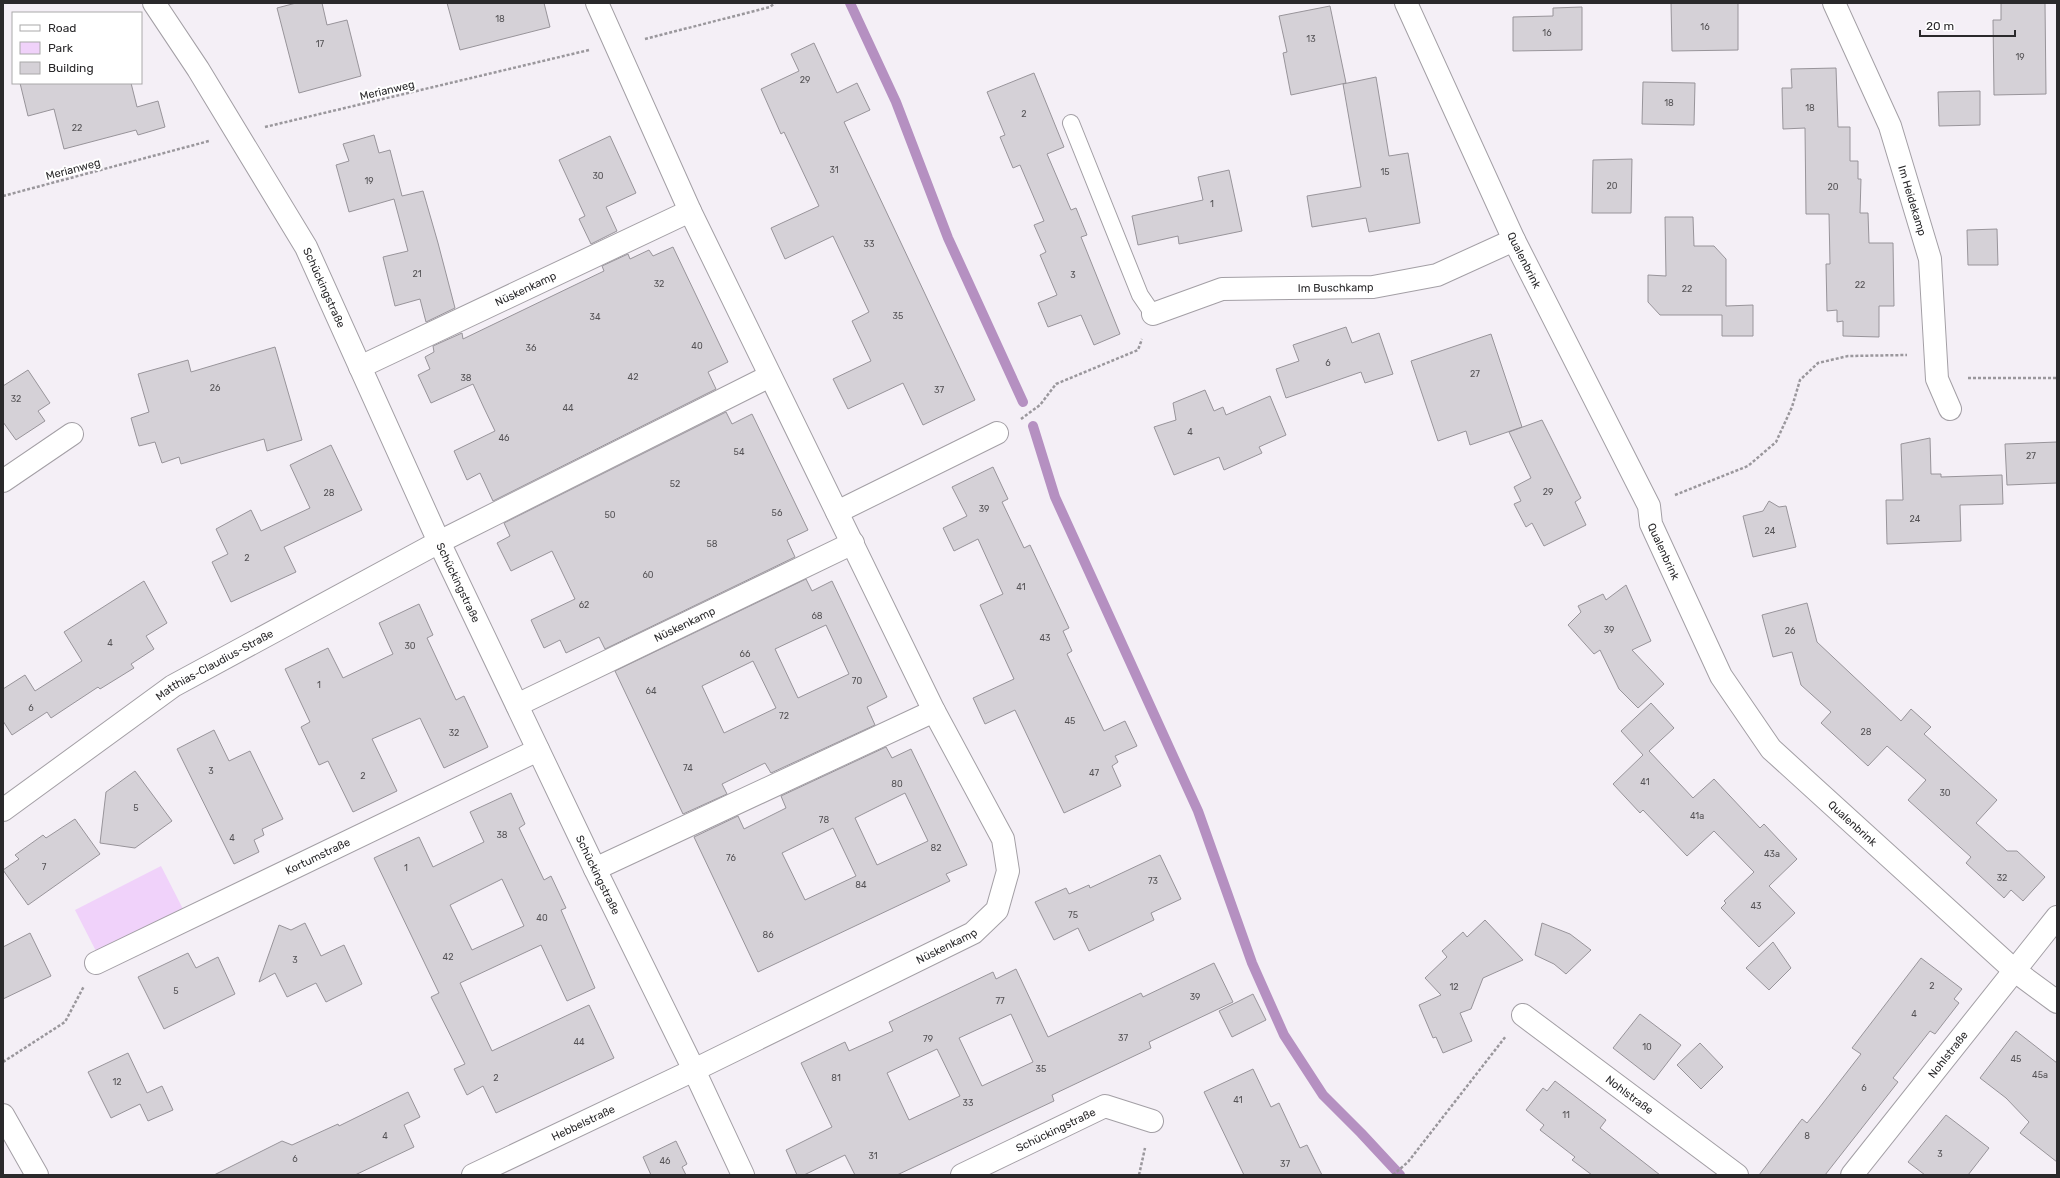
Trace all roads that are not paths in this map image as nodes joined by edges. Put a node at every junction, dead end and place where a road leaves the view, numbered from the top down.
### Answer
1 (154, 3) edge
2 (597, 3) edge
3 (1406, 3) edge
4 (1834, 3) edge
5 (1071, 123) dead end
6 (690, 211) junction
7 (1514, 240) junction
8 (1153, 314) joint
9 (360, 366) junction
10 (770, 376) junction
11 (1950, 409) dead end
12 (997, 433) road end
13 (72, 434) dead end
14 (3, 481) edge
15 (837, 512) junction
16 (439, 542) junction
17 (853, 544) junction
18 (517, 705) junction
19 (934, 711) junction
20 (538, 750) junction
21 (3, 810) edge
22 (595, 869) junction
23 (2057, 917) edge
24 (96, 963) road end
25 (2014, 971) junction
26 (2057, 1002) edge
27 (1522, 1015) road end
28 (694, 1070) junction
29 (3, 1115) edge
30 (1152, 1121) dead end
31 (37, 1175) edge
32 (473, 1175) edge
33 (742, 1175) edge
34 (962, 1175) edge
35 (1737, 1175) edge
36 (1852, 1175) edge

1 - 9 street, Schückingstraße
2 - 6 street, Nüskenkamp
3 - 7 street, Qualenbrink
4 - 11 street, Im Heidekamp
5 - 8 lane
6 - 9 street, Nüskenkamp
6 - 10 street, Nüskenkamp
7 - 8 street, Im Buschkamp
7 - 25 street, Qualenbrink
9 - 16 street, Schückingstraße
10 - 15 street, Nüskenkamp
10 - 16 street
12 - 15 street
13 - 14 street
15 - 17 street, Nüskenkamp
16 - 18 street, Schückingstraße
16 - 21 street, Matthias-Claudius-Straße
17 - 18 street, Nüskenkamp
17 - 19 street, Nüskenkamp
18 - 20 street, Schückingstraße
19 - 22 street
19 - 28 street, Nüskenkamp
20 - 22 street, Schückingstraße
20 - 24 street, Kortumstraße
22 - 28 street, Schückingstraße
23 - 25 street, Nohlstraße
25 - 26 street, Qualenbrink
25 - 36 street, Nohlstraße
27 - 35 street, Nohlstraße
28 - 32 street, Hebbelstraße
28 - 33 street, Schückingstraße
29 - 31 street
30 - 34 street, Schückingstraße

